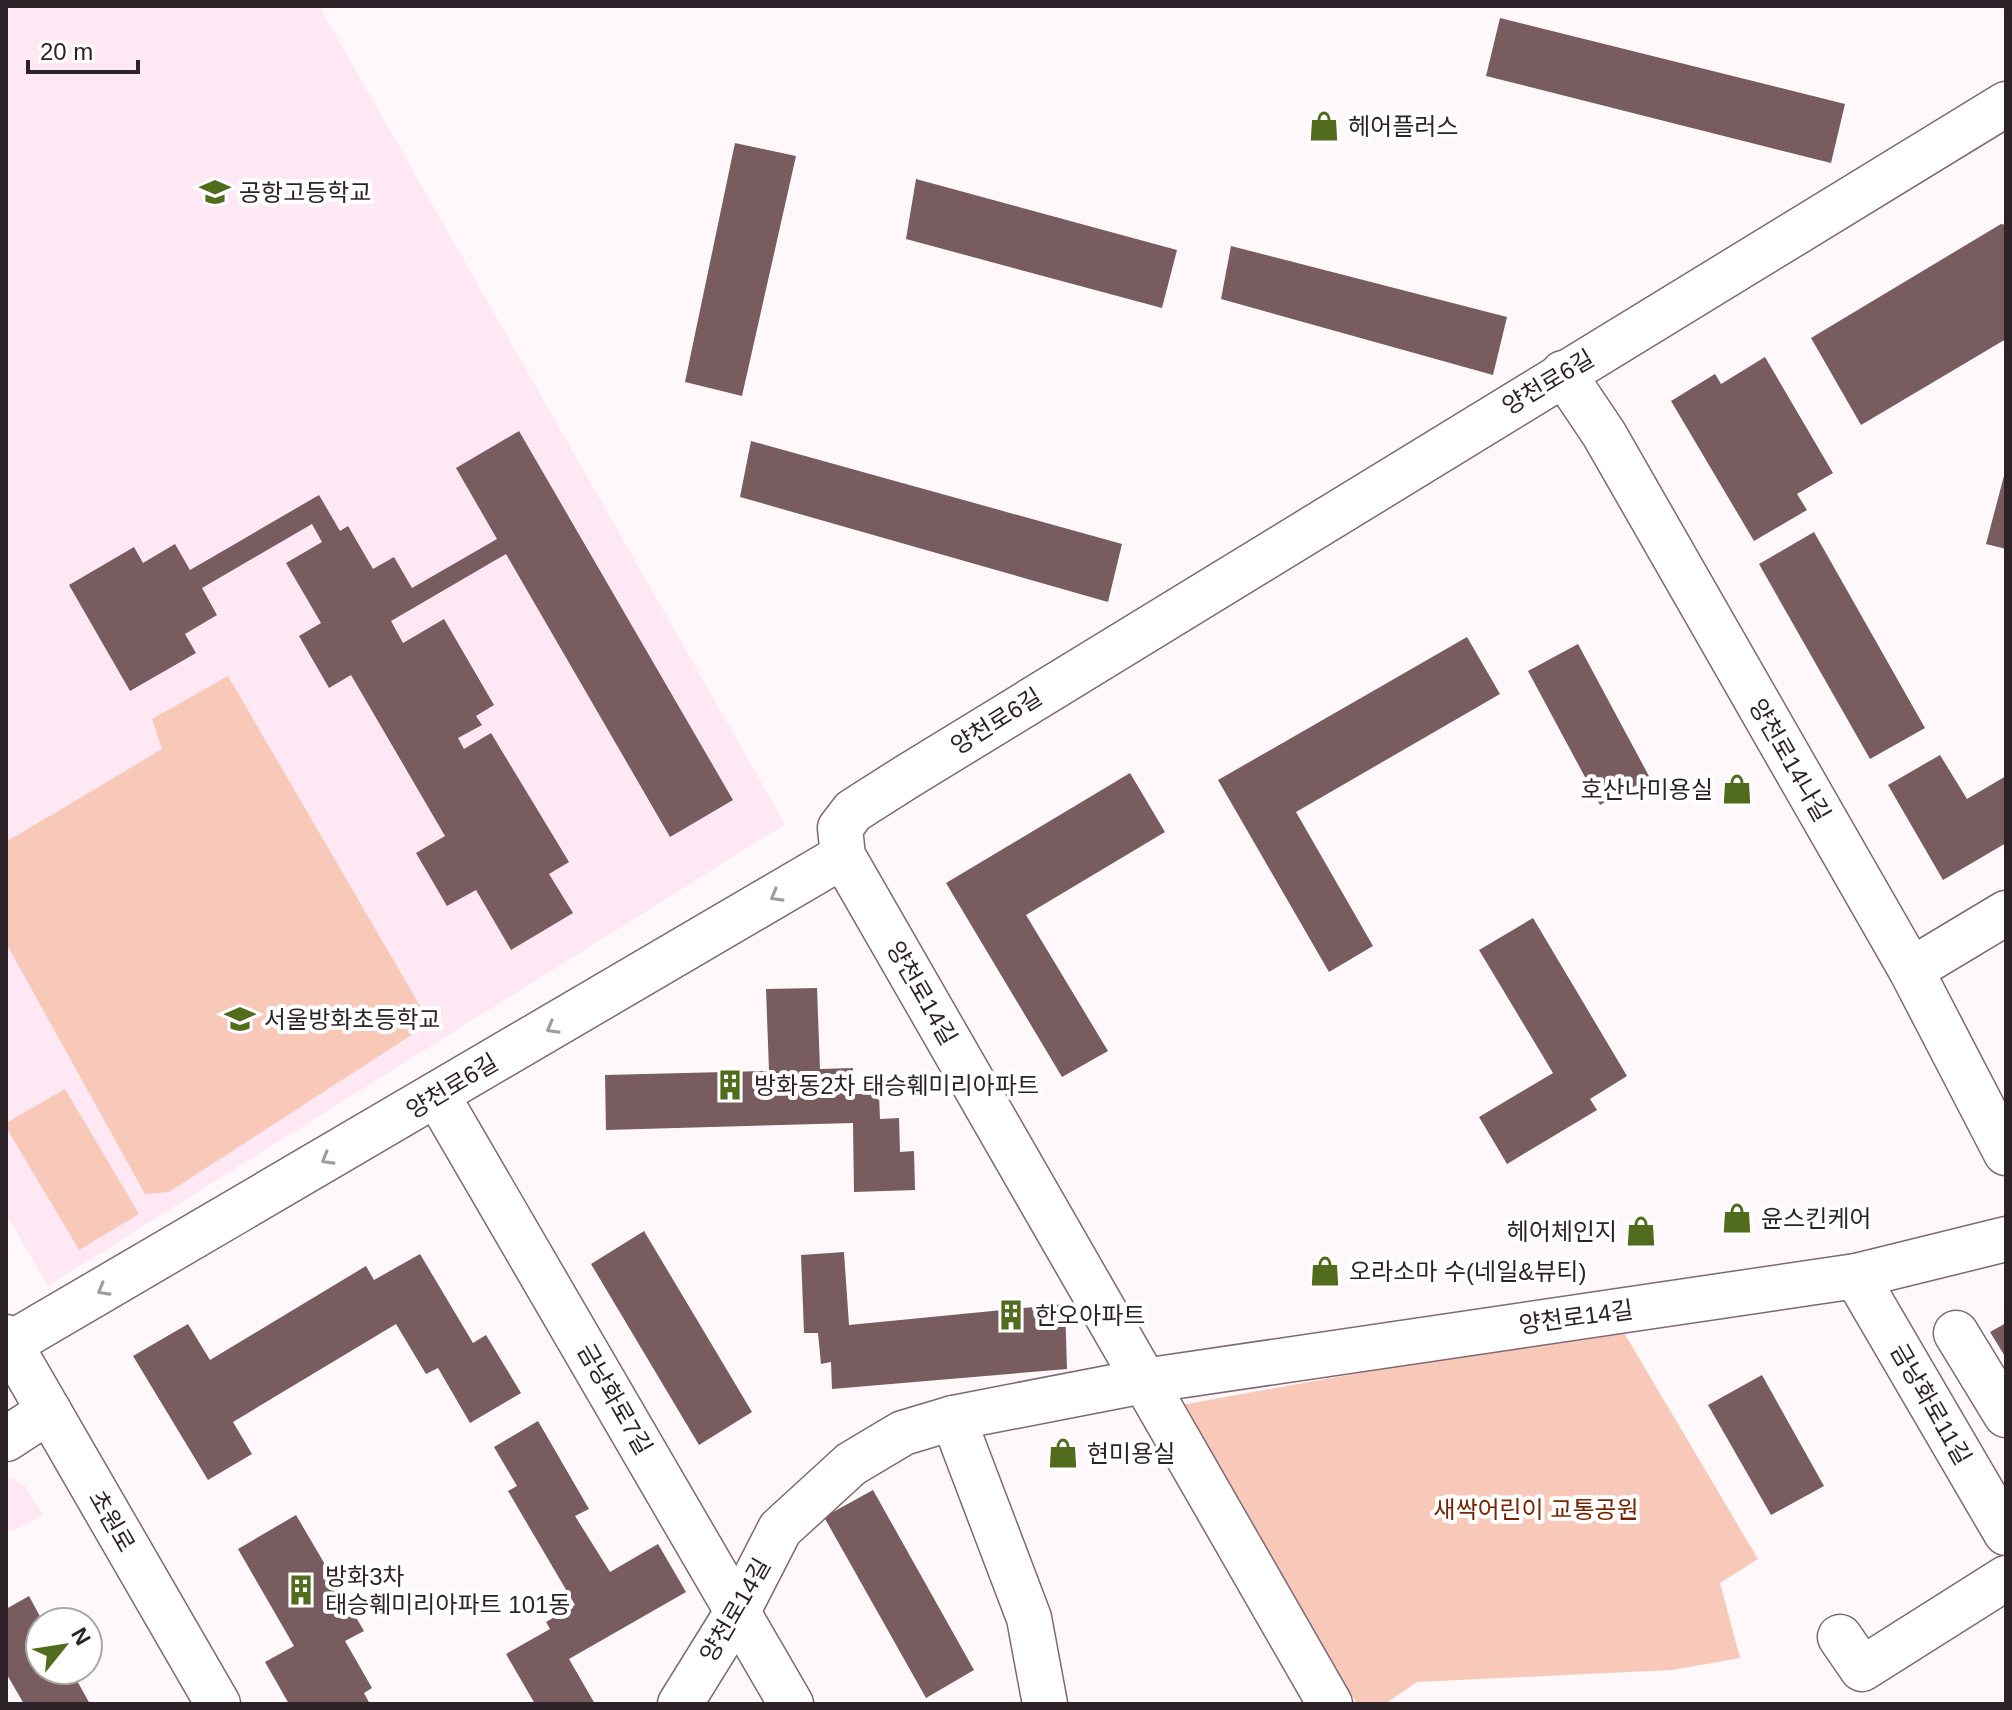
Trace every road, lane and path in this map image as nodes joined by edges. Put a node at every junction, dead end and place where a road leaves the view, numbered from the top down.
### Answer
1 (2003, 111) edge
2 (1563, 373) junction
3 (843, 856) junction
4 (2006, 913) edge
5 (1911, 970) junction
6 (437, 1095) junction
7 (2006, 1153) edge
8 (2006, 1239) edge
9 (1856, 1276) junction
10 (1956, 1333) dead end
11 (8, 1341) edge
12 (1144, 1381) junction
13 (49, 1411) junction
14 (2006, 1415) edge
15 (953, 1418) junction
16 (6, 1439) edge
17 (2006, 1533) edge
18 (2006, 1578) edge
19 (739, 1609) junction
20 (1840, 1637) dead end
21 (218, 1704) edge
22 (680, 1704) edge
23 (791, 1704) edge
24 (1045, 1704) edge
25 (1330, 1704) edge

1 - 2 street, 양천로6길
2 - 3 street, 양천로6길
2 - 5 street, 양천로14나길
3 -> 6 street, 양천로6길
3 - 12 street, 양천로14길
4 - 5 street
5 - 7 street, 양천로14나길
6 -> 11 street, 양천로6길
6 - 19 street, 금낭화로7길
8 - 9 street, 양천로14길
9 - 12 street, 양천로14길
9 - 17 street, 금낭화로11길
10 - 14 street
11 - 13 street, 초원로
12 - 15 street, 양천로14길
12 - 25 street, 양천로14길
13 - 16 street
13 - 21 street, 초원로
15 - 19 street, 양천로14길
15 - 24 street
18 - 20 street
19 - 22 street, 양천로14길
19 - 23 street, 금낭화로7길

